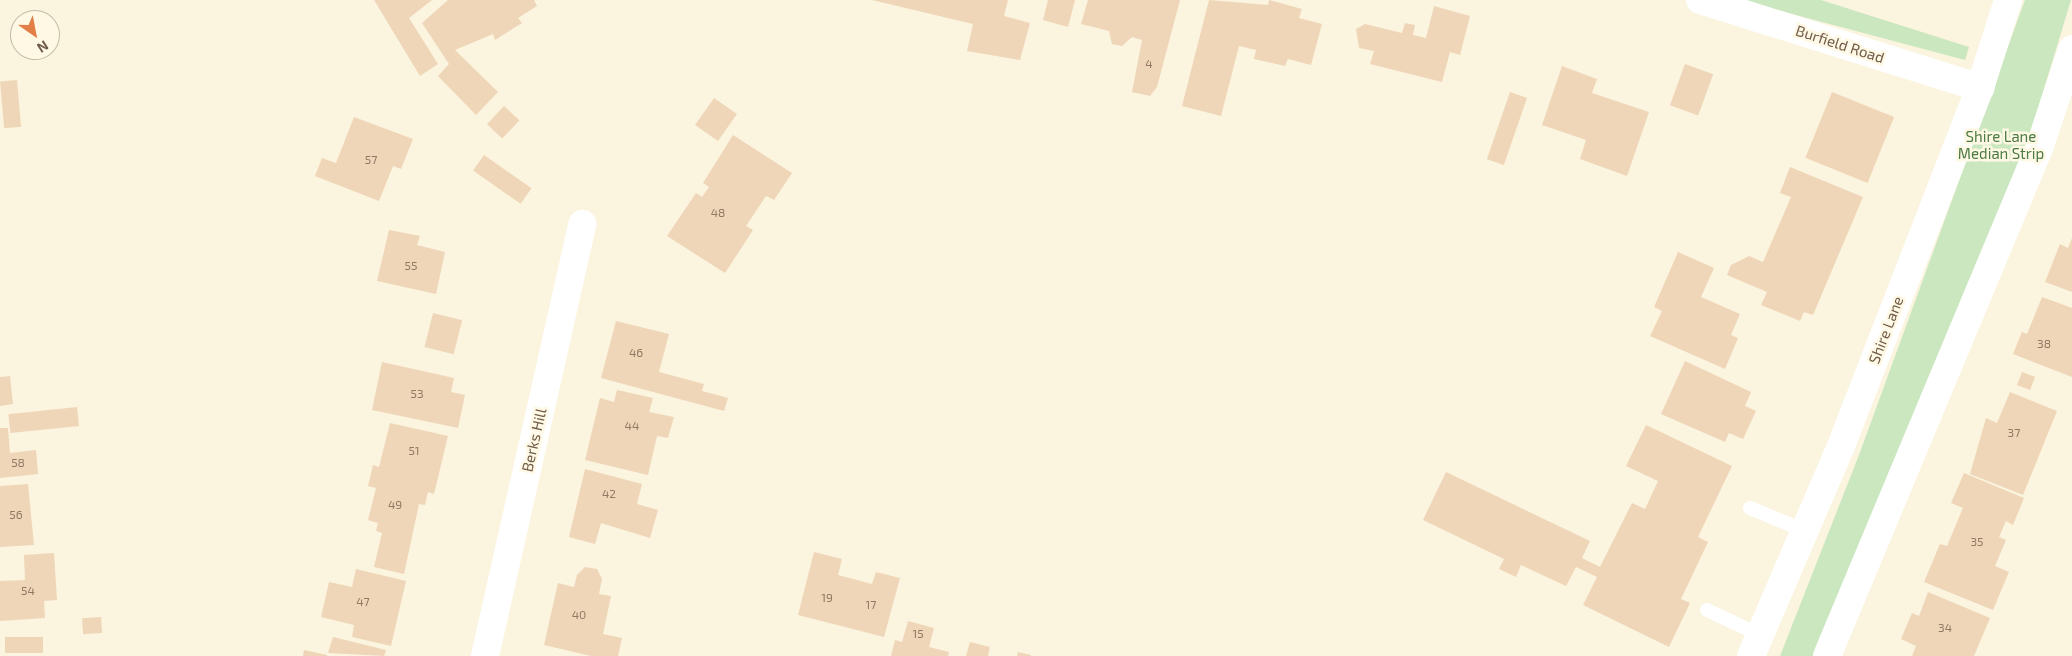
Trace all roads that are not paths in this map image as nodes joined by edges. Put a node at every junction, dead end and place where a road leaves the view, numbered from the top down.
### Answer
1 (1700, 0) edge
2 (2008, 0) edge
3 (2072, 49) edge
4 (1980, 88) junction
5 (582, 224) dead end
6 (1750, 508) dead end
7 (1804, 531) junction
8 (1707, 610) dead end
9 (1755, 646) edge
10 (485, 656) edge
11 (1827, 656) edge

1 - 4 street, Burfield Road
2 - 4 street, Shire Lane
3 - 11 street
4 - 7 street, Shire Lane
5 - 10 street, Berks Hill
6 - 7 lane
7 - 9 street, Shire Lane
8 - 9 lane

